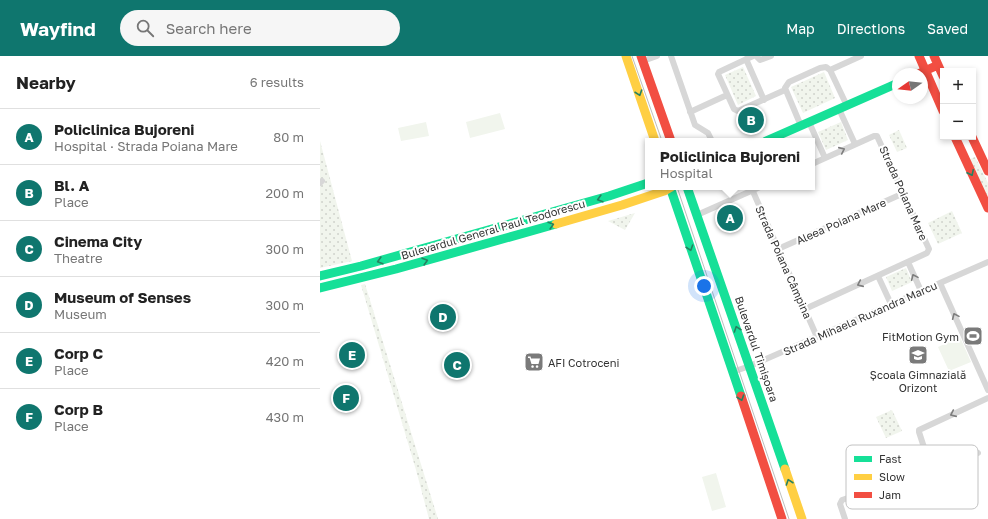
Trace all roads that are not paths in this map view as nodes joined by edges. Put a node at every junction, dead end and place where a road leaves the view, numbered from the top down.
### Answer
1 (626, 56) edge
2 (657, 56) edge
3 (672, 56) edge
4 (753, 56) edge
5 (756, 56) edge
6 (771, 56) edge
7 (861, 56) edge
8 (919, 56) edge
9 (934, 56) edge
10 (851, 58) edge
11 (642, 59) edge
12 (746, 59) junction
13 (938, 65) junction
14 (921, 68) edge
15 (928, 69) edge
16 (940, 69) edge
17 (830, 70) junction
18 (928, 83) edge
19 (892, 86) edge
20 (785, 90) junction
21 (728, 95) junction
22 (764, 100) junction
23 (940, 105) edge
24 (843, 107) junction
25 (690, 112) junction
26 (805, 124) junction
27 (654, 138) edge
28 (670, 138) edge
29 (710, 138) edge
30 (773, 138) edge
31 (813, 138) edge
32 (956, 140) edge
33 (973, 140) edge
34 (815, 141) edge
35 (855, 144) junction
36 (825, 158) junction
37 (815, 163) edge
38 (988, 171) edge
39 (645, 184) edge
40 (663, 190) edge
41 (671, 190) edge
42 (689, 190) edge
43 (750, 190) edge
44 (752, 190) edge
45 (904, 193) junction
46 (649, 196) junction
47 (676, 206) junction
48 (988, 208) edge
49 (697, 215) junction
50 (778, 249) junction
51 (908, 262) junction
52 (988, 262) edge
53 (320, 276) edge
54 (878, 276) junction
55 (940, 283) junction
56 (320, 288) edge
57 (921, 291) junction
58 (891, 304) junction
59 (804, 309) junction
60 (817, 337) junction
61 (750, 366) junction
62 (732, 372) junction
63 (988, 390) edge
64 (988, 398) edge
65 (923, 445) edge
66 (846, 499) edge
67 (782, 519) edge
68 (802, 519) edge
69 (845, 519) edge

1 -> 27 main road
2 - 11 street
3 - 25 street
4 - 12 street
5 - 6 street
7 - 10 street
8 - 14 main road
9 - 13 main road
10 - 17 street
11 - 28 main road
12 - 21 street
12 - 22 street
13 - 15 main road
13 - 16 main road
17 - 20 street
17 - 24 street
18 - 23 main road
19 - 24 main road
20 - 22 street
20 - 26 street
21 - 22 street
21 - 25 street
24 - 26 main road
24 - 35 street
25 - 29 street
26 - 30 main road
26 - 31 street
32 -> 48 main road
33 - 38 main road
34 - 36 street
36 -> 35 street, Strada Poiana Mare
35 - 45 street, Strada Poiana Mare
36 - 37 street, Strada Poiana Mare
39 -> 53 main road, Bulevardul General Paul Teodorescu
40 - 46 main road, Bulevardul General Paul Teodorescu
41 - 47 main road
42 - 49 main road, Bulevardul Timișoara
43 - 49 street
44 - 50 street, Strada Poiana Câmpina
45 - 50 street, Aleea Poiana Mare
45 - 51 street, Strada Poiana Mare
46 - 47 main road
56 -> 46 main road, Bulevardul General Paul Teodorescu
47 -> 62 main road
61 -> 49 main road, Bulevardul Timișoara
50 - 59 street, Strada Poiana Câmpina
51 - 54 street, Strada Poiana Mare
57 -> 51 street
52 - 55 street, Strada Mihaela Ruxandra Marcu
54 - 58 street
54 -> 59 street, Strada Poiana Mare
55 - 57 street, Strada Mihaela Ruxandra Marcu
63 -> 55 street
57 - 58 street, Strada Mihaela Ruxandra Marcu
58 - 60 street, Strada Mihaela Ruxandra Marcu
59 - 60 street, Strada Poiana Câmpina
60 - 61 street, Strada Mihaela Ruxandra Marcu
61 - 62 street, Strada Mihaela Ruxandra Marcu
68 -> 61 main road, Bulevardul Timișoara
62 -> 67 main road
64 -> 65 street
66 - 69 street

